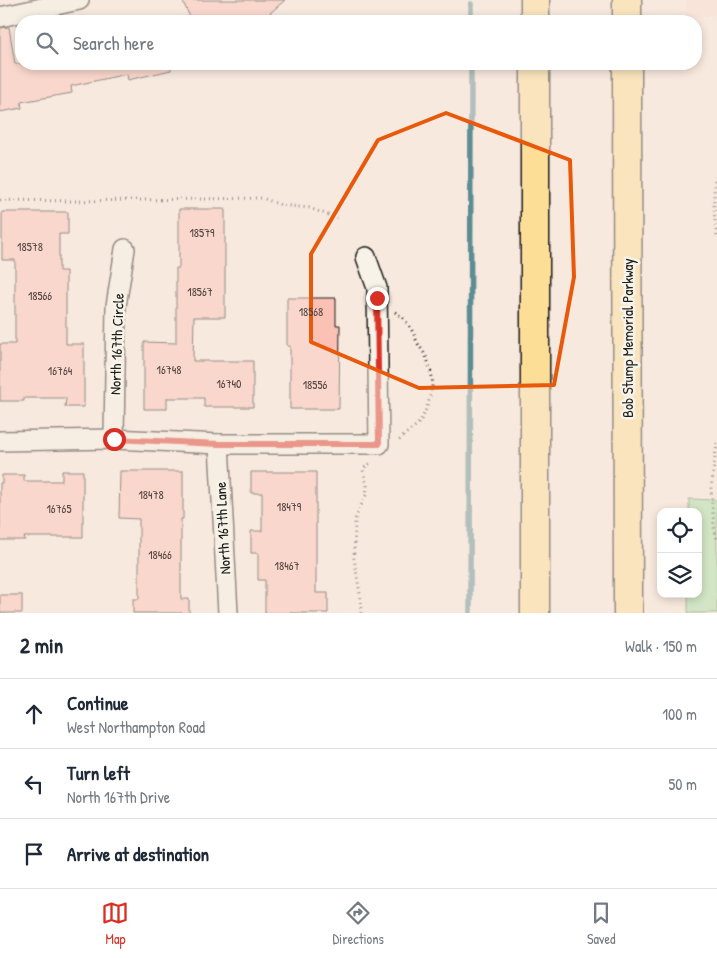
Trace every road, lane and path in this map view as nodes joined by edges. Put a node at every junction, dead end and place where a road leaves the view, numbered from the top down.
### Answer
1 (79, 0) edge
2 (535, 0) edge
3 (627, 0) edge
4 (535, 15) edge
5 (627, 15) edge
6 (0, 17) edge
7 (535, 70) edge
8 (628, 70) edge
9 (717, 176) edge
10 (0, 200) edge
11 (338, 218) dead end
12 (717, 238) edge
13 (125, 249) dead end
14 (366, 257) dead end
15 (114, 439) junction
16 (0, 441) edge
17 (219, 444) junction
18 (717, 444) edge
19 (717, 539) edge
20 (228, 613) edge
21 (535, 613) edge
22 (628, 613) edge

1 - 6 street
2 - 4 highway
3 - 5 highway
7 - 21 highway
8 - 22 highway, Bob Stump Memorial Parkway
9 - 12 path
10 - 11 path
13 - 15 street, North 167th Circle
14 - 17 street
15 - 16 street
15 - 17 street
17 - 20 street, North 167th Lane
18 - 19 path

